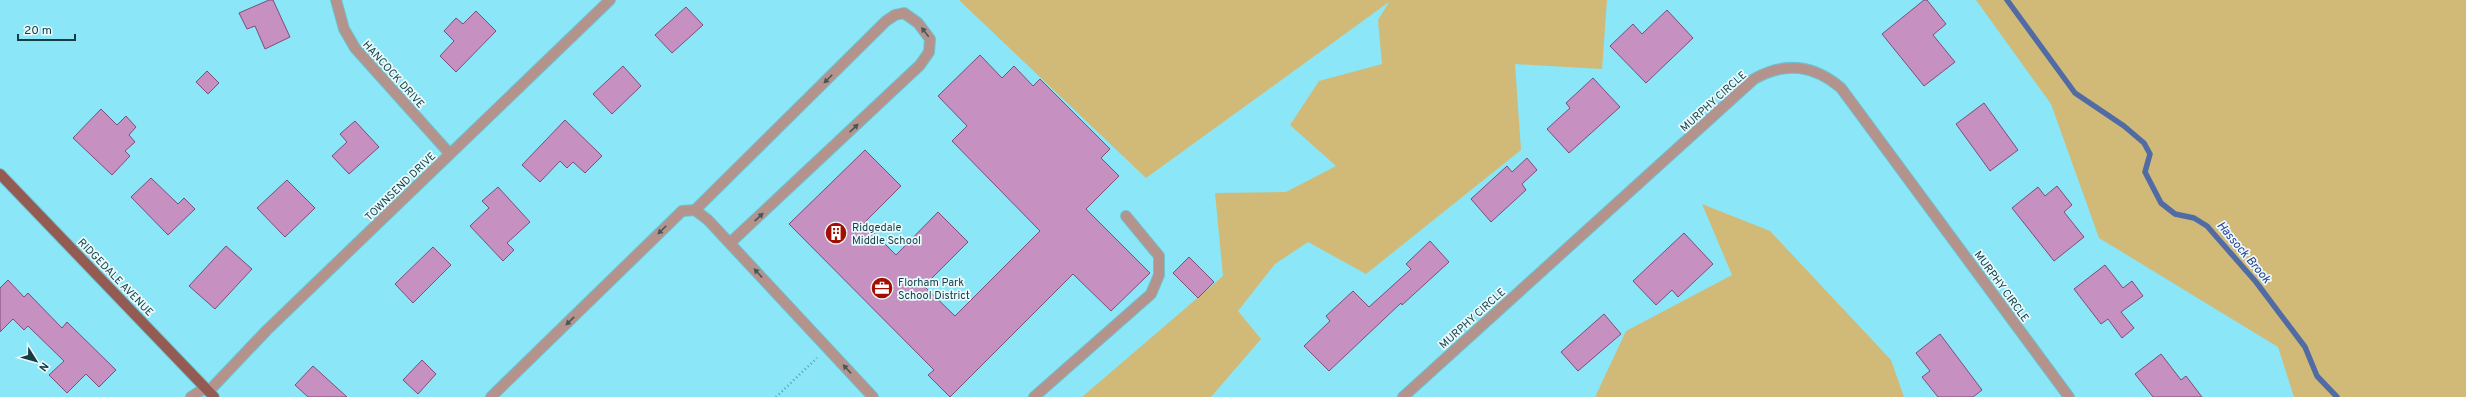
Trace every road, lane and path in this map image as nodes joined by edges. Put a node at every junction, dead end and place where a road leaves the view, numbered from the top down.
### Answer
1 (336, 0) edge
2 (610, 0) edge
3 (450, 154) junction
4 (0, 174) edge
5 (695, 210) junction
6 (1126, 216) dead end
7 (730, 243) junction
8 (820, 355) dead end
9 (209, 392) edge
10 (191, 397) edge
11 (491, 397) edge
12 (776, 397) edge
13 (873, 397) edge
14 (1034, 397) edge
15 (1403, 397) edge
16 (2068, 397) edge

1 - 3 street, HANCOCK DRIVE
2 - 3 street, TOWNSEND DRIVE
3 - 9 street, TOWNSEND DRIVE
4 - 9 main road, RIDGEDALE AVENUE
5 - 7 street
7 -> 5 street
5 -> 11 street
6 - 14 street
13 -> 7 street
8 - 12 path
9 - 10 street, TOWNSEND DRIVE
15 - 16 street, MURPHY CIRCLE

